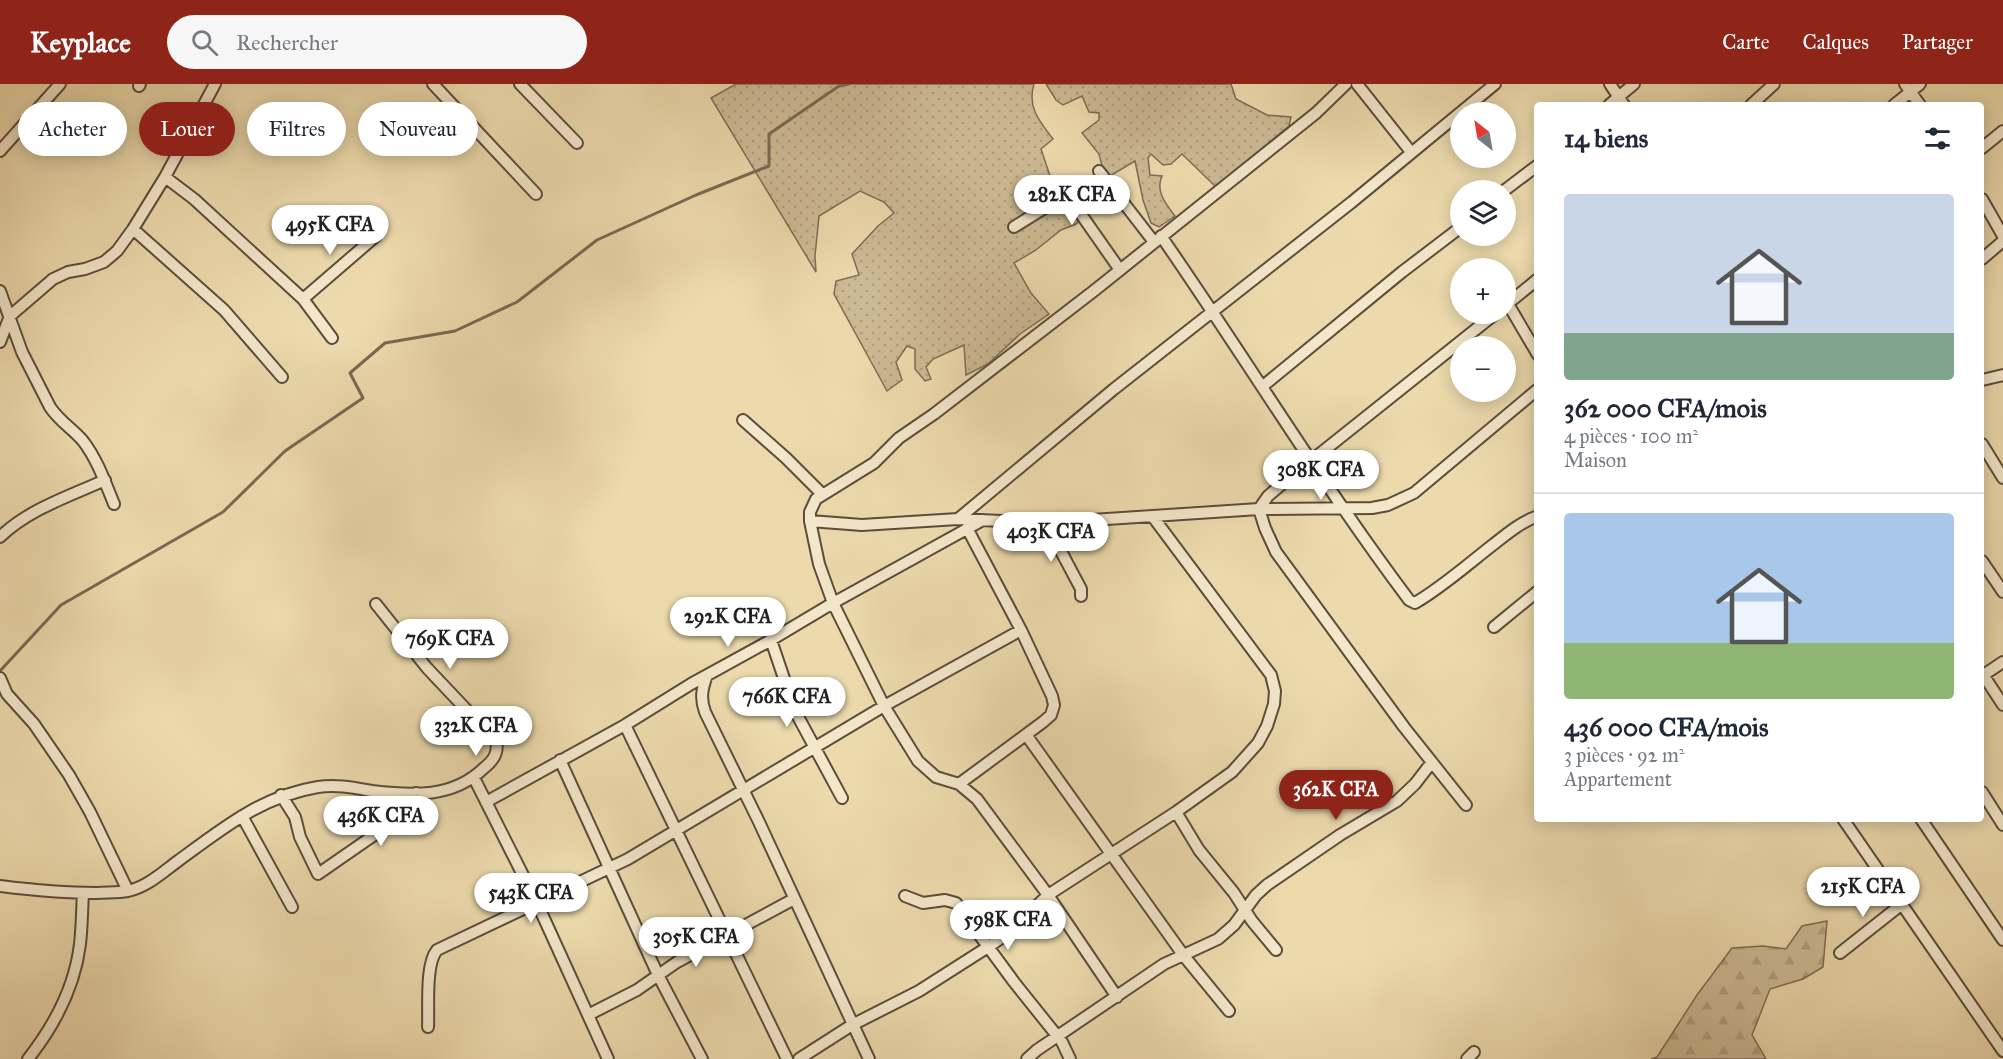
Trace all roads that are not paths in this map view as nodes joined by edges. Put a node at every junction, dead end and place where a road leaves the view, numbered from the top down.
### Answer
1 (60, 84) edge
2 (215, 84) edge
3 (433, 84) edge
4 (520, 84) edge
5 (1346, 84) edge
6 (1357, 84) edge
7 (1495, 84) edge
8 (1610, 84) edge
9 (1634, 84) edge
10 (1774, 84) edge
11 (1920, 84) edge
12 (1908, 88) edge
13 (1621, 101) edge
14 (1754, 102) edge
15 (1896, 102) edge
16 (1918, 102) edge
17 (2003, 131) edge
18 (577, 143) dead end
19 (1984, 146) edge
20 (0, 152) edge
21 (1411, 152) junction
22 (1534, 168) edge
23 (1099, 171) dead end
24 (165, 177) junction
25 (1516, 182) edge
26 (536, 194) dead end
27 (1984, 204) edge
28 (1014, 227) dead end
29 (133, 229) junction
30 (1450, 235) edge
31 (376, 236) dead end
32 (2003, 238) edge
33 (1157, 239) junction
34 (1984, 256) edge
35 (1120, 270) junction
36 (1534, 282) edge
37 (0, 291) edge
38 (1516, 297) edge
39 (303, 299) junction
40 (1213, 311) junction
41 (10, 316) junction
42 (1516, 319) edge
43 (1482, 324) edge
44 (332, 338) dead end
45 (0, 342) edge
46 (1534, 348) edge
47 (2003, 375) edge
48 (282, 377) dead end
49 (1984, 380) edge
50 (1263, 386) junction
51 (1534, 392) edge
52 (743, 420) dead end
53 (1984, 447) edge
54 (1310, 461) junction
55 (2003, 478) edge
56 (105, 480) junction
57 (822, 494) junction
58 (114, 504) dead end
59 (1343, 507) junction
60 (1259, 509) junction
61 (1153, 517) junction
62 (1534, 517) edge
63 (958, 519) junction
64 (810, 520) junction
65 (983, 520) junction
66 (1046, 523) junction
67 (968, 528) junction
68 (0, 537) edge
69 (1984, 564) edge
70 (2003, 592) edge
71 (1534, 594) edge
72 (1081, 596) dead end
73 (833, 603) junction
74 (376, 604) dead end
75 (1494, 627) dead end
76 (1021, 630) junction
77 (771, 640) junction
78 (2003, 662) edge
79 (1984, 674) edge
80 (707, 675) junction
81 (0, 678) edge
82 (1984, 678) edge
83 (2003, 705) edge
84 (884, 706) junction
85 (625, 725) junction
86 (1027, 736) junction
87 (814, 748) junction
88 (560, 760) junction
89 (1432, 762) junction
90 (474, 778) junction
91 (959, 784) junction
92 (743, 791) junction
93 (416, 793) junction
94 (281, 795) junction
95 (1984, 795) edge
96 (842, 798) dead end
97 (486, 802) junction
98 (1466, 805) dead end
99 (1176, 812) junction
100 (242, 816) junction
101 (1845, 822) edge
102 (1923, 822) edge
103 (2003, 825) edge
104 (676, 829) junction
105 (1113, 854) junction
106 (608, 869) junction
107 (0, 886) edge
108 (128, 891) junction
109 (83, 893) junction
110 (1048, 895) junction
111 (1256, 895) junction
112 (905, 896) dead end
113 (1236, 896) junction
114 (794, 899) junction
115 (537, 903) junction
116 (1902, 904) junction
117 (291, 907) dead end
118 (1246, 911) junction
119 (726, 937) junction
120 (2003, 940) edge
121 (988, 947) junction
122 (1276, 950) dead end
123 (1840, 953) dead end
124 (1184, 956) junction
125 (658, 975) junction
126 (1117, 997) junction
127 (1229, 1011) dead end
128 (588, 1015) junction
129 (852, 1025) junction
130 (429, 1027) dead end
131 (1057, 1036) junction
132 (2003, 1051) edge
133 (28, 1059) edge
134 (608, 1059) edge
135 (702, 1059) edge
136 (787, 1059) edge
137 (799, 1059) edge
138 (869, 1059) edge
139 (1027, 1059) edge
140 (1070, 1059) edge

1 - 20 street
2 - 24 street
3 - 26 street
4 - 18 street
5 - 33 street
6 - 21 street
7 - 21 street
8 - 13 street
9 - 13 street
10 - 14 street
11 - 12 street
12 - 15 street
12 - 16 street
17 - 19 street
21 - 40 street
22 - 25 street
23 - 33 street
24 - 29 street
24 - 39 street
27 - 32 street
28 - 35 street
29 - 41 street
29 - 48 street
30 - 50 street
31 - 39 street
32 - 34 street
33 - 35 street
33 - 40 street
35 - 57 street
36 - 38 street
37 - 41 street
39 - 44 street
40 - 50 street
40 - 63 street
41 - 45 street
41 - 56 street
42 - 46 street
43 - 54 street
47 - 49 street
50 - 54 street
51 - 59 street
52 - 57 street
53 - 55 street
54 - 59 street
54 - 60 street
56 - 58 street
56 - 68 street
57 - 64 street
59 - 60 street
59 - 62 street
60 - 61 street
60 - 89 street
61 - 66 street
61 - 99 street
63 - 64 street
63 - 65 street
64 - 73 street
65 - 66 street
65 - 67 street
66 - 72 street
67 - 73 street
67 - 76 street
69 - 70 street
71 - 75 street
73 - 77 street
73 - 84 street
74 - 90 street
76 - 84 street
76 - 86 street
77 - 80 street
77 - 87 street
78 - 79 street
80 - 85 street
80 - 92 street
81 - 108 street
82 - 83 street
84 - 87 street
84 - 91 street
85 - 88 street
85 - 104 street
86 - 91 street
86 - 105 street
87 - 92 street
87 - 96 street
88 - 97 street
88 - 106 street
89 - 98 street
89 - 111 street
90 - 93 street
90 - 97 street
91 - 110 street
92 - 104 street
92 - 114 street
93 - 94 street
93 - 94 street
94 - 100 street
95 - 103 street
97 - 115 street
99 - 105 street
99 - 113 street
100 - 108 street
100 - 117 street
101 - 116 street
102 - 120 street
104 - 106 street
104 - 119 street
105 - 110 street
105 - 124 street
106 - 115 street
106 - 125 street
107 - 109 street
108 - 109 street
109 - 133 street
110 - 121 street
110 - 126 street
111 - 113 street
111 - 118 street
112 - 121 street
113 - 118 street
114 - 119 street
114 - 129 street
115 - 128 street
115 - 130 street
116 - 123 street
116 - 132 street
118 - 122 street
118 - 124 street
119 - 125 street
119 - 136 street
121 - 129 street
121 - 131 street
124 - 126 street
124 - 127 street
125 - 128 street
125 - 135 street
126 - 131 street
128 - 134 street
129 - 137 street
129 - 138 street
131 - 139 street
131 - 140 street

